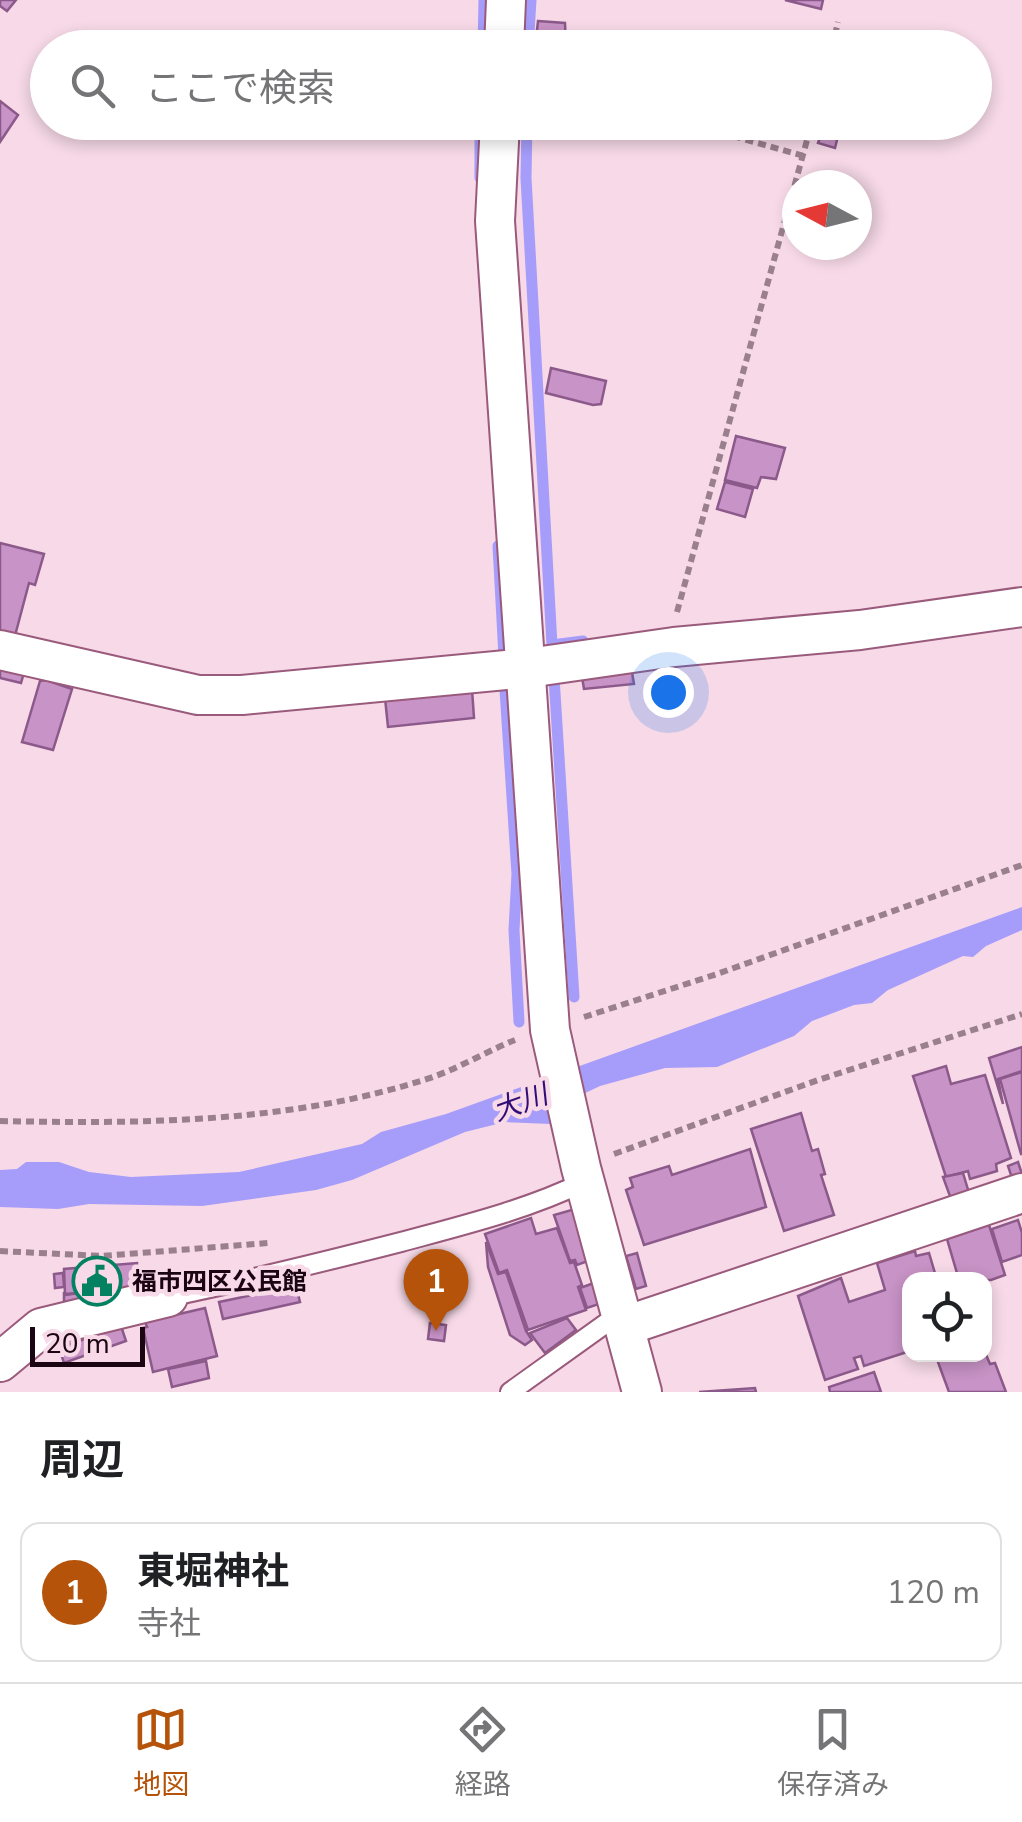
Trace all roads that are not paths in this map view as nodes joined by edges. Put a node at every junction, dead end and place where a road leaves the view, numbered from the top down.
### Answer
1 (506, 0) edge
2 (505, 30) edge
3 (499, 140) edge
4 (1022, 608) edge
5 (0, 650) edge
6 (528, 668) junction
7 (581, 1170) junction
8 (1022, 1193) edge
9 (168, 1298) joint
10 (624, 1321) junction
11 (0, 1362) edge
12 (510, 1392) edge
13 (642, 1392) edge

1 - 2 street
3 - 6 street
4 - 6 street
5 - 6 street
6 - 7 street
7 - 9 lane
7 - 10 street
8 - 10 street
9 - 11 street
10 - 12 lane
10 - 13 street

